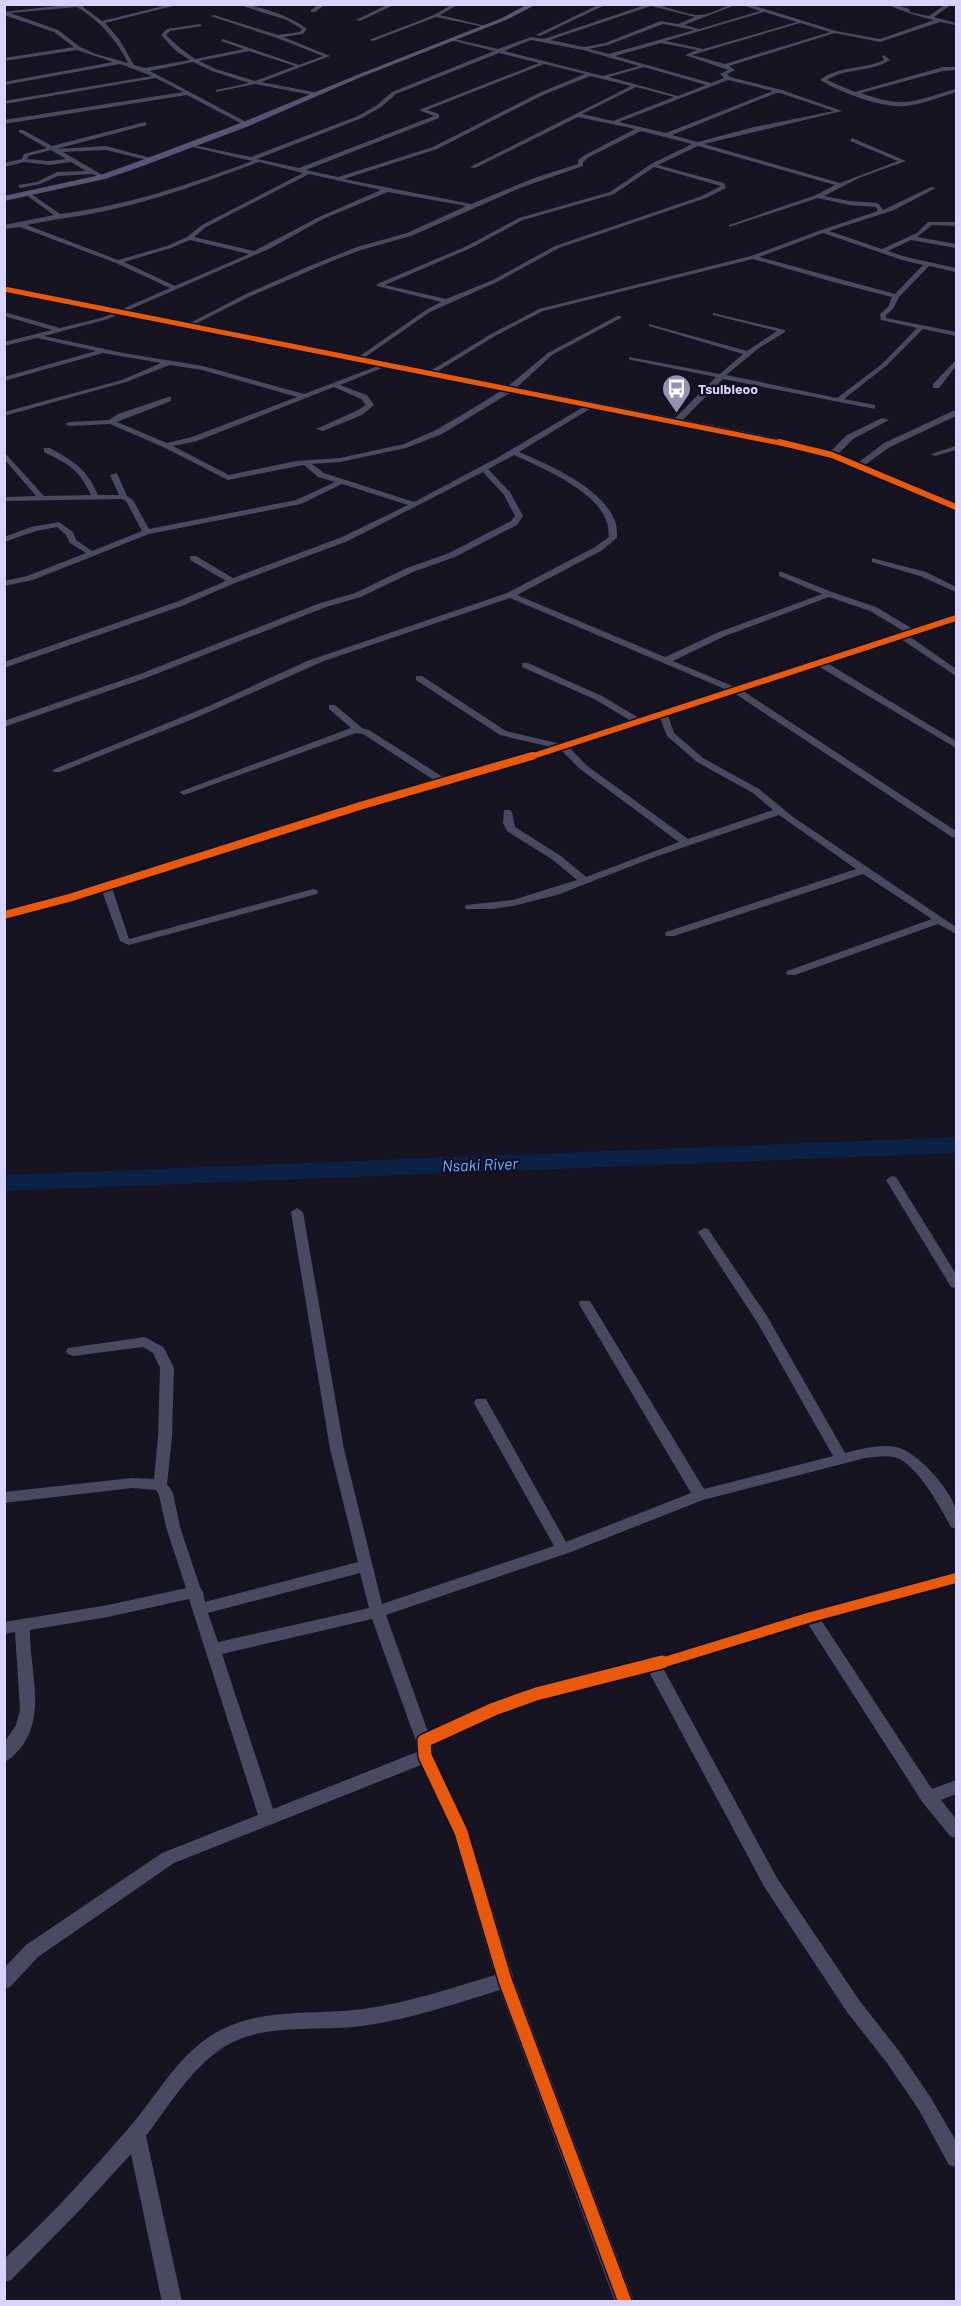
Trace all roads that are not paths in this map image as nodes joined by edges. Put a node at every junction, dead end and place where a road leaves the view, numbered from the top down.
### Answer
1 (11, 4) edge
2 (88, 4) edge
3 (179, 4) edge
4 (238, 4) edge
5 (258, 4) edge
6 (324, 4) edge
7 (394, 4) edge
8 (457, 4) edge
9 (534, 4) edge
10 (605, 4) edge
11 (736, 4) edge
12 (742, 4) edge
13 (888, 4) edge
14 (951, 4) edge
15 (77, 5) edge
16 (652, 5) edge
17 (4, 7) edge
18 (250, 7) junction
19 (313, 10) dead end
20 (763, 11) junction
21 (4, 13) edge
22 (212, 16) dead end
23 (436, 16) junction
24 (931, 17) junction
25 (701, 18) junction
26 (358, 20) dead end
27 (733, 20) junction
28 (940, 20) junction
29 (102, 22) junction
30 (799, 22) junction
31 (957, 24) edge
32 (200, 25) dead end
33 (679, 25) junction
34 (751, 25) dead end
35 (484, 26) junction
36 (760, 27) dead end
37 (697, 29) junction
38 (769, 30) junction
39 (835, 32) junction
40 (279, 37) junction
41 (531, 38) junction
42 (452, 39) junction
43 (223, 40) dead end
44 (371, 40) dead end
45 (545, 40) junction
46 (661, 41) junction
47 (78, 48) junction
48 (584, 49) junction
49 (247, 50) junction
50 (498, 50) junction
51 (703, 50) junction
52 (609, 56) junction
53 (884, 56) dead end
54 (4, 60) edge
55 (198, 62) junction
56 (545, 62) junction
57 (119, 63) junction
58 (298, 66) junction
59 (645, 66) junction
60 (725, 66) junction
61 (132, 67) junction
62 (957, 69) edge
63 (145, 70) junction
64 (590, 74) junction
65 (155, 76) junction
66 (604, 77) junction
67 (728, 78) junction
68 (254, 83) junction
69 (4, 84) edge
70 (710, 84) junction
71 (635, 86) junction
72 (93, 87) junction
73 (957, 90) edge
74 (218, 91) dead end
75 (780, 91) junction
76 (186, 93) junction
77 (855, 93) junction
78 (316, 94) junction
79 (675, 96) junction
80 (127, 102) junction
81 (4, 103) edge
82 (579, 115) junction
83 (4, 122) edge
84 (614, 123) junction
85 (145, 124) dead end
86 (246, 124) junction
87 (639, 129) junction
88 (21, 131) dead end
89 (667, 135) junction
90 (852, 140) dead end
91 (697, 144) junction
92 (190, 145) junction
93 (54, 150) junction
94 (151, 159) junction
95 (256, 159) junction
96 (24, 160) junction
97 (71, 160) junction
98 (4, 165) edge
99 (653, 165) junction
100 (473, 167) dead end
101 (300, 170) junction
102 (92, 172) junction
103 (309, 172) junction
104 (102, 177) junction
105 (339, 178) junction
106 (840, 185) junction
107 (20, 186) dead end
108 (933, 188) dead end
109 (387, 190) junction
110 (28, 194) junction
111 (818, 196) junction
112 (4, 198) edge
113 (469, 205) junction
114 (881, 211) junction
115 (59, 216) junction
116 (957, 224) edge
117 (21, 225) junction
118 (731, 226) dead end
119 (4, 227) edge
120 (823, 231) junction
121 (189, 238) junction
122 (909, 238) junction
123 (957, 246) edge
124 (882, 252) junction
125 (254, 253) junction
126 (753, 257) junction
127 (118, 262) junction
128 (927, 266) junction
129 (957, 270) edge
130 (173, 287) junction
131 (4, 289) edge
132 (896, 296) junction
133 (447, 301) junction
134 (120, 311) junction
135 (4, 314) edge
136 (715, 314) dead end
137 (619, 317) dead end
138 (189, 325) junction
139 (651, 325) dead end
140 (921, 328) junction
141 (61, 330) junction
142 (957, 334) edge
143 (39, 336) junction
144 (4, 344) edge
145 (104, 351) junction
146 (747, 353) junction
147 (631, 358) dead end
148 (359, 359) junction
149 (171, 362) junction
150 (957, 362) edge
151 (385, 365) junction
152 (954, 370) edge
153 (431, 373) junction
154 (723, 377) junction
155 (4, 379) edge
156 (334, 386) junction
157 (936, 386) dead end
158 (510, 389) junction
159 (303, 396) junction
160 (168, 399) dead end
161 (838, 400) junction
162 (590, 405) junction
163 (872, 407) dead end
164 (957, 413) edge
165 (4, 414) edge
166 (885, 420) dead end
167 (111, 422) junction
168 (676, 422) junction
169 (69, 424) dead end
170 (320, 429) dead end
171 (166, 445) junction
172 (957, 448) edge
173 (47, 450) dead end
174 (514, 452) junction
175 (4, 454) edge
176 (935, 454) dead end
177 (832, 455) junction
178 (305, 462) junction
179 (859, 465) junction
180 (483, 468) junction
181 (114, 475) dead end
182 (341, 482) junction
183 (95, 496) junction
184 (124, 497) junction
185 (42, 498) junction
186 (4, 499) edge
187 (415, 505) junction
188 (956, 506) edge
189 (147, 532) junction
190 (4, 540) edge
191 (92, 554) junction
192 (193, 558) dead end
193 (875, 560) dead end
194 (782, 574) dead end
195 (232, 580) junction
196 (4, 584) edge
197 (957, 590) edge
198 (829, 594) junction
199 (510, 595) junction
200 (957, 618) edge
201 (914, 633) junction
202 (904, 637) junction
203 (667, 660) junction
204 (820, 663) junction
205 (4, 665) edge
206 (525, 665) dead end
207 (956, 673) edge
208 (419, 678) dead end
209 (737, 691) junction
210 (332, 707) dead end
211 (663, 713) junction
212 (637, 721) junction
213 (4, 724) edge
214 (357, 730) junction
215 (957, 745) edge
216 (563, 747) junction
217 (57, 770) dead end
218 (447, 784) junction
219 (184, 792) dead end
220 (781, 811) junction
221 (507, 813) dead end
222 (957, 836) edge
223 (687, 843) junction
224 (864, 870) junction
225 (584, 881) junction
226 (106, 886) junction
227 (313, 891) dead end
228 (471, 907) dead end
229 (4, 915) edge
230 (940, 920) junction
231 (957, 931) edge
232 (669, 934) dead end
233 (791, 973) dead end
234 (892, 1180) dead end
235 (297, 1212) dead end
236 (704, 1232) dead end
237 (957, 1284) edge
238 (585, 1304) dead end
239 (73, 1351) dead end
240 (482, 1403) dead end
241 (841, 1458) junction
242 (160, 1485) junction
243 (700, 1496) junction
244 (4, 1498) edge
245 (957, 1523) edge
246 (563, 1549) junction
247 (366, 1566) junction
248 (957, 1578) edge
249 (196, 1592) junction
250 (201, 1609) junction
251 (377, 1612) junction
252 (811, 1617) junction
253 (23, 1624) junction
254 (4, 1628) edge
255 (214, 1649) junction
256 (653, 1665) junction
257 (425, 1749) junction
258 (4, 1755) edge
259 (957, 1787) edge
260 (929, 1798) junction
261 (268, 1819) junction
262 (957, 1831) edge
263 (505, 1980) junction
264 (4, 1981) edge
265 (136, 2134) junction
266 (957, 2158) edge
267 (4, 2273) edge
268 (172, 2301) edge
269 (626, 2301) edge

1 - 17 street
2 - 15 street
3 - 29 street
4 - 18 street
5 - 18 street
6 - 19 street
7 - 26 street
8 - 23 street
9 - 35 street
10 - 41 street
11 - 25 street
12 - 20 street
13 - 24 street
14 - 24 street
15 - 21 street
15 - 29 street
16 - 25 street
16 - 45 street
18 - 40 street
20 - 27 street
20 - 30 street
21 - 47 street
22 - 40 street
23 - 35 street
23 - 44 street
24 - 28 street
25 - 33 street
27 - 34 street
27 - 37 street
28 - 31 street
28 - 39 street
29 - 61 street
30 - 38 street
30 - 39 street
32 - 55 street
33 - 37 street
33 - 48 street
35 - 42 street
36 - 38 street
37 - 46 street
38 - 51 street
39 - 60 street
40 - 58 street
41 - 45 street
41 - 50 street
42 - 50 street
42 - 78 street
43 - 49 street
45 - 48 street
46 - 51 street
46 - 52 street
47 - 54 street
47 - 57 street
48 - 52 street
49 - 55 street
49 - 58 street
50 - 56 street
50 - 95 street
51 - 60 street
52 - 59 street
53 - 77 street
55 - 63 street
55 - 68 street
56 - 64 street
56 - 101 street
57 - 61 street
57 - 69 street
58 - 68 street
59 - 66 street
59 - 70 street
60 - 67 street
61 - 63 street
62 - 77 street
63 - 65 street
64 - 66 street
64 - 105 street
65 - 72 street
65 - 76 street
66 - 71 street
67 - 70 street
67 - 75 street
68 - 74 street
68 - 78 street
70 - 79 street
71 - 79 street
71 - 82 street
72 - 80 street
72 - 81 street
73 - 77 street
75 - 89 street
75 - 91 street
76 - 80 street
76 - 86 street
78 - 86 street
79 - 84 street
80 - 83 street
82 - 84 street
82 - 100 street
84 - 87 street
85 - 93 street
86 - 92 street
87 - 89 street
87 - 113 street
88 - 93 street
89 - 91 street
90 - 106 street
91 - 99 street
91 - 106 street
92 - 94 street
92 - 95 street
93 - 94 street
93 - 96 street
93 - 97 street
94 - 104 street
95 - 101 street
95 - 115 street
96 - 97 street
96 - 98 street
97 - 102 street
99 - 133 street
99 - 133 street
101 - 103 street
102 - 104 street
102 - 107 street
103 - 105 street
103 - 121 street
104 - 110 street
105 - 109 street
106 - 111 street
108 - 114 street
109 - 113 street
109 - 125 street
110 - 112 street
110 - 115 street
111 - 114 street
111 - 118 street
113 - 138 street
114 - 120 street
115 - 117 street
116 - 122 street
117 - 119 street
117 - 127 street
120 - 124 street
120 - 126 street
121 - 125 street
121 - 127 street
122 - 123 street
122 - 124 street
124 - 128 street
125 - 130 street
126 - 132 street
126 - 153 street
127 - 130 street
128 - 129 street
128 - 132 street
130 - 134 street
131 - 134 street
132 - 140 street
133 - 148 street
134 - 138 street
134 - 141 street
135 - 141 street
136 - 146 street
137 - 158 street
138 - 148 street
139 - 146 street
140 - 142 street
140 - 161 street
141 - 143 street
143 - 144 street
143 - 145 street
145 - 149 street
145 - 155 street
146 - 154 street
147 - 154 street
148 - 151 street
149 - 159 street
149 - 165 street
150 - 152 street
151 - 153 street
151 - 156 street
152 - 157 street
153 - 158 street
154 - 161 street
154 - 168 street
156 - 159 street
156 - 170 street
158 - 162 street
158 - 178 street
159 - 171 street
160 - 167 street
161 - 163 street
162 - 168 street
162 - 174 street
164 - 179 street
166 - 177 street
167 - 169 street
167 - 171 street
168 - 177 street
171 - 178 street
172 - 176 street
173 - 183 street
174 - 180 street
174 - 199 street
175 - 185 street
177 - 179 street
178 - 182 street
179 - 188 street
180 - 187 street
180 - 213 street
181 - 184 street
182 - 187 street
182 - 189 street
183 - 184 street
183 - 185 street
184 - 189 street
185 - 186 street
187 - 195 street
189 - 191 street
190 - 191 street
191 - 196 street
192 - 195 street
193 - 197 street
194 - 198 street
195 - 205 street
198 - 201 street
198 - 203 street
199 - 203 street
199 - 217 street
200 - 201 street
201 - 202 street
202 - 204 street
202 - 207 street
203 - 209 street
204 - 209 street
204 - 215 street
206 - 212 street
208 - 216 street
209 - 211 street
209 - 222 street
210 - 214 street
211 - 212 street
211 - 220 street
212 - 216 street
214 - 218 street
214 - 219 street
216 - 218 street
216 - 223 street
218 - 226 street
220 - 223 street
220 - 224 street
221 - 225 street
223 - 225 street
224 - 230 street
224 - 232 street
225 - 228 street
226 - 227 street
226 - 229 street
230 - 231 street
230 - 233 street
234 - 237 street
235 - 247 street
236 - 241 street
238 - 243 street
239 - 242 street
240 - 246 street
241 - 243 street
241 - 245 street
242 - 244 street
242 - 249 street
243 - 246 street
246 - 251 street
247 - 250 street
247 - 251 street
248 - 252 street
249 - 250 street
249 - 253 street
250 - 255 street
251 - 255 street
251 - 257 street
252 - 256 street
252 - 260 street
253 - 254 street
253 - 258 street
255 - 261 street
256 - 257 street
256 - 266 street
257 - 261 street
257 - 263 street
259 - 260 street
260 - 262 street
261 - 264 street
263 - 265 street
263 - 269 street
265 - 267 street
265 - 268 street

